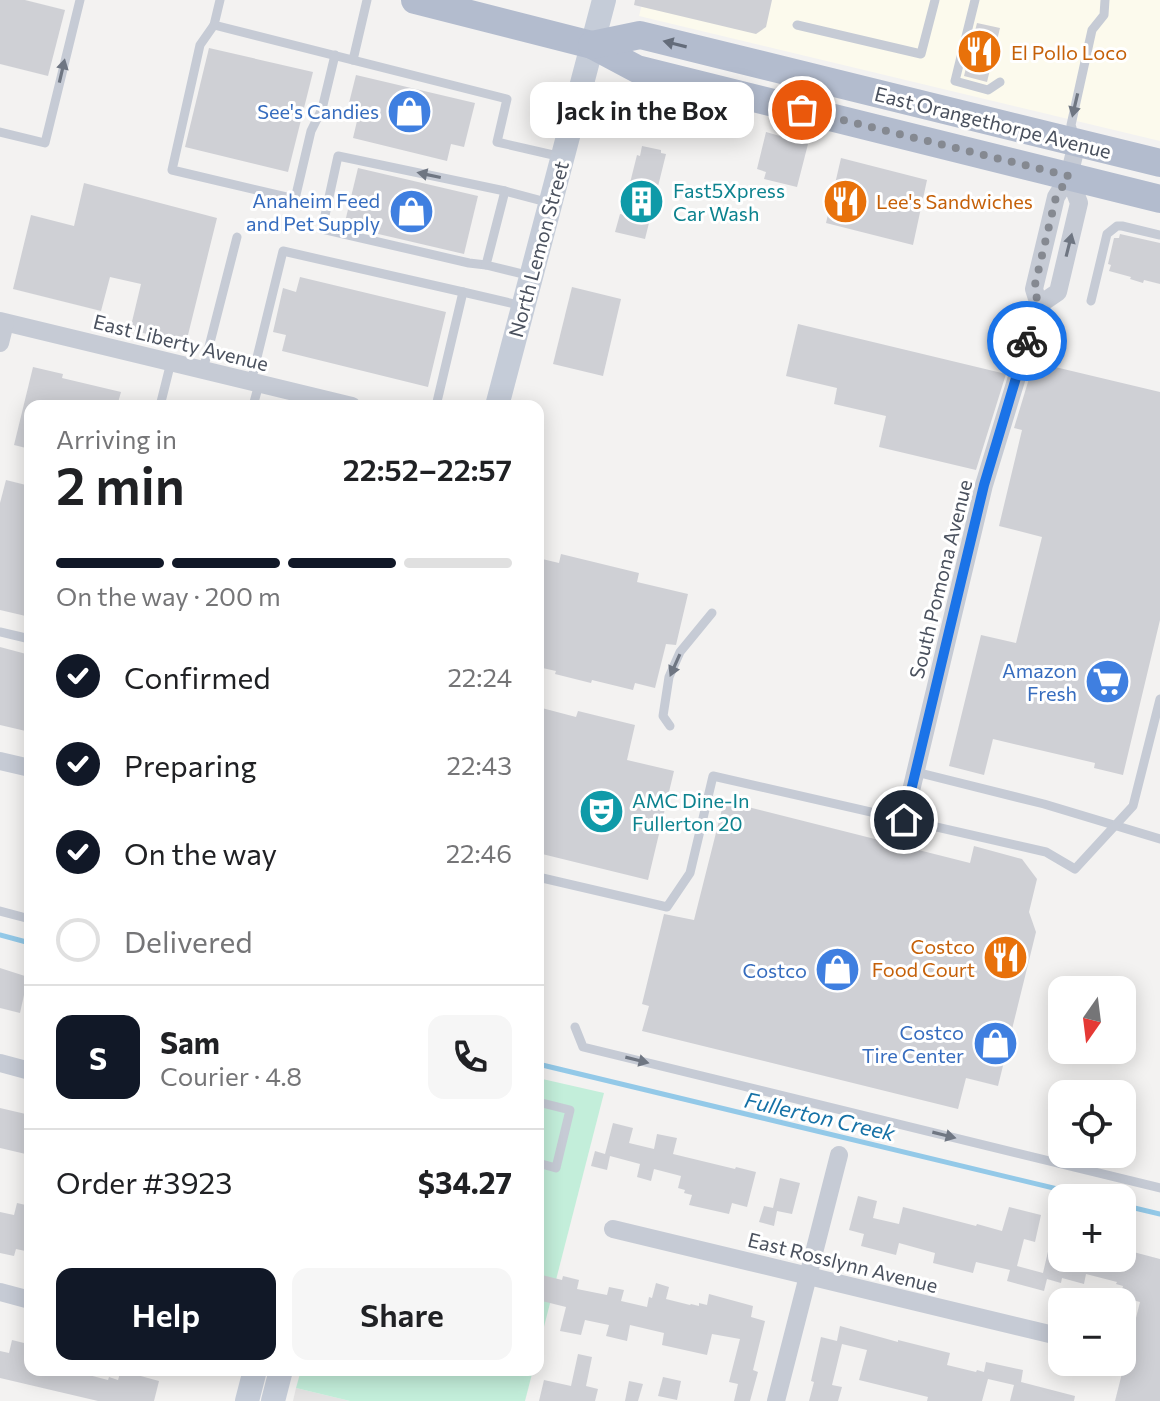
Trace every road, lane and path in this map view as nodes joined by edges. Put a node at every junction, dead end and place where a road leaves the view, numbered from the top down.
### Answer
1 (80, 0) edge
2 (220, 0) edge
3 (367, 0) edge
4 (415, 0) edge
5 (604, 0) edge
6 (935, 0) edge
7 (975, 0) edge
8 (1105, 0) edge
9 (214, 25) junction
10 (797, 25) dead end
11 (592, 45) junction
12 (335, 55) junction
13 (353, 60) junction
14 (1000, 82) dead end
15 (0, 132) edge
16 (1077, 143) junction
17 (562, 157) junction
18 (1160, 163) edge
19 (1069, 176) junction
20 (505, 191) junction
21 (1160, 199) edge
22 (550, 203) junction
23 (1160, 235) edge
24 (237, 237) dead end
25 (486, 265) junction
26 (531, 276) junction
27 (463, 292) junction
28 (1091, 301) dead end
29 (523, 306) junction
30 (2, 322) edge
31 (0, 343) edge
32 (171, 362) junction
33 (203, 370) junction
34 (255, 383) junction
35 (162, 400) edge
36 (254, 400) edge
37 (305, 400) edge
38 (437, 400) edge
39 (499, 400) edge
40 (712, 613) dead end
41 (0, 632) edge
42 (24, 638) edge
43 (1160, 699) edge
44 (670, 726) dead end
45 (0, 761) edge
46 (24, 767) edge
47 (916, 772) junction
48 (904, 820) junction
49 (1115, 826) junction
50 (1160, 839) edge
51 (544, 878) edge
52 (0, 911) edge
53 (24, 917) edge
54 (575, 1027) dead end
55 (0, 1063) edge
56 (24, 1069) edge
57 (544, 1104) edge
58 (839, 1155) dead end
59 (544, 1165) edge
60 (1160, 1188) edge
61 (613, 1229) dead end
62 (807, 1276) junction
63 (0, 1292) edge
64 (24, 1298) edge
65 (1048, 1334) edge
66 (253, 1376) edge
67 (279, 1376) edge
68 (247, 1401) edge
69 (273, 1401) edge
70 (776, 1401) edge

15 -> 1 lane
2 - 9 lane
3 - 13 lane
4 - 11 main road, East Orangethorpe Avenue
5 - 11 street, North Lemon Street
6 - 10 lane
7 - 14 lane
8 -> 16 lane
9 - 12 lane
9 - 12 lane
16 -> 11 main road, East Orangethorpe Avenue
11 - 17 street, North Lemon Street
11 - 19 main road, East Orangethorpe Avenue
12 - 13 lane
13 - 17 lane
16 - 18 main road, East Orangethorpe Avenue
16 - 19 street, South Pomona Avenue
17 - 22 street, North Lemon Street
19 - 21 main road, East Orangethorpe Avenue
19 - 47 street, South Pomona Avenue
20 - 22 lane
20 - 25 lane
20 -> 25 lane
22 - 26 street, North Lemon Street
23 - 28 lane
24 - 33 lane
25 - 26 lane
26 - 29 street, North Lemon Street
27 - 29 lane
27 - 34 lane
27 - 38 lane
29 - 39 street, North Lemon Street
30 - 31 street
30 - 32 street, East Liberty Avenue
32 - 33 street, East Liberty Avenue
32 - 35 lane
33 - 34 street, East Liberty Avenue
34 - 36 lane
34 - 37 street, East Liberty Avenue
40 -> 44 lane
41 - 42 lane
43 - 49 lane
45 - 46 street
47 - 48 street, South Pomona Avenue
47 - 49 lane
48 - 49 lane
48 - 51 lane
49 - 50 lane
52 - 53 lane
54 -> 60 lane
55 - 56 street
57 - 59 lane
58 - 62 street
61 - 62 street, East Rosslynn Avenue
62 - 65 street, East Rosslynn Avenue
62 - 70 street
63 - 64 street
66 - 68 street
67 - 69 street

